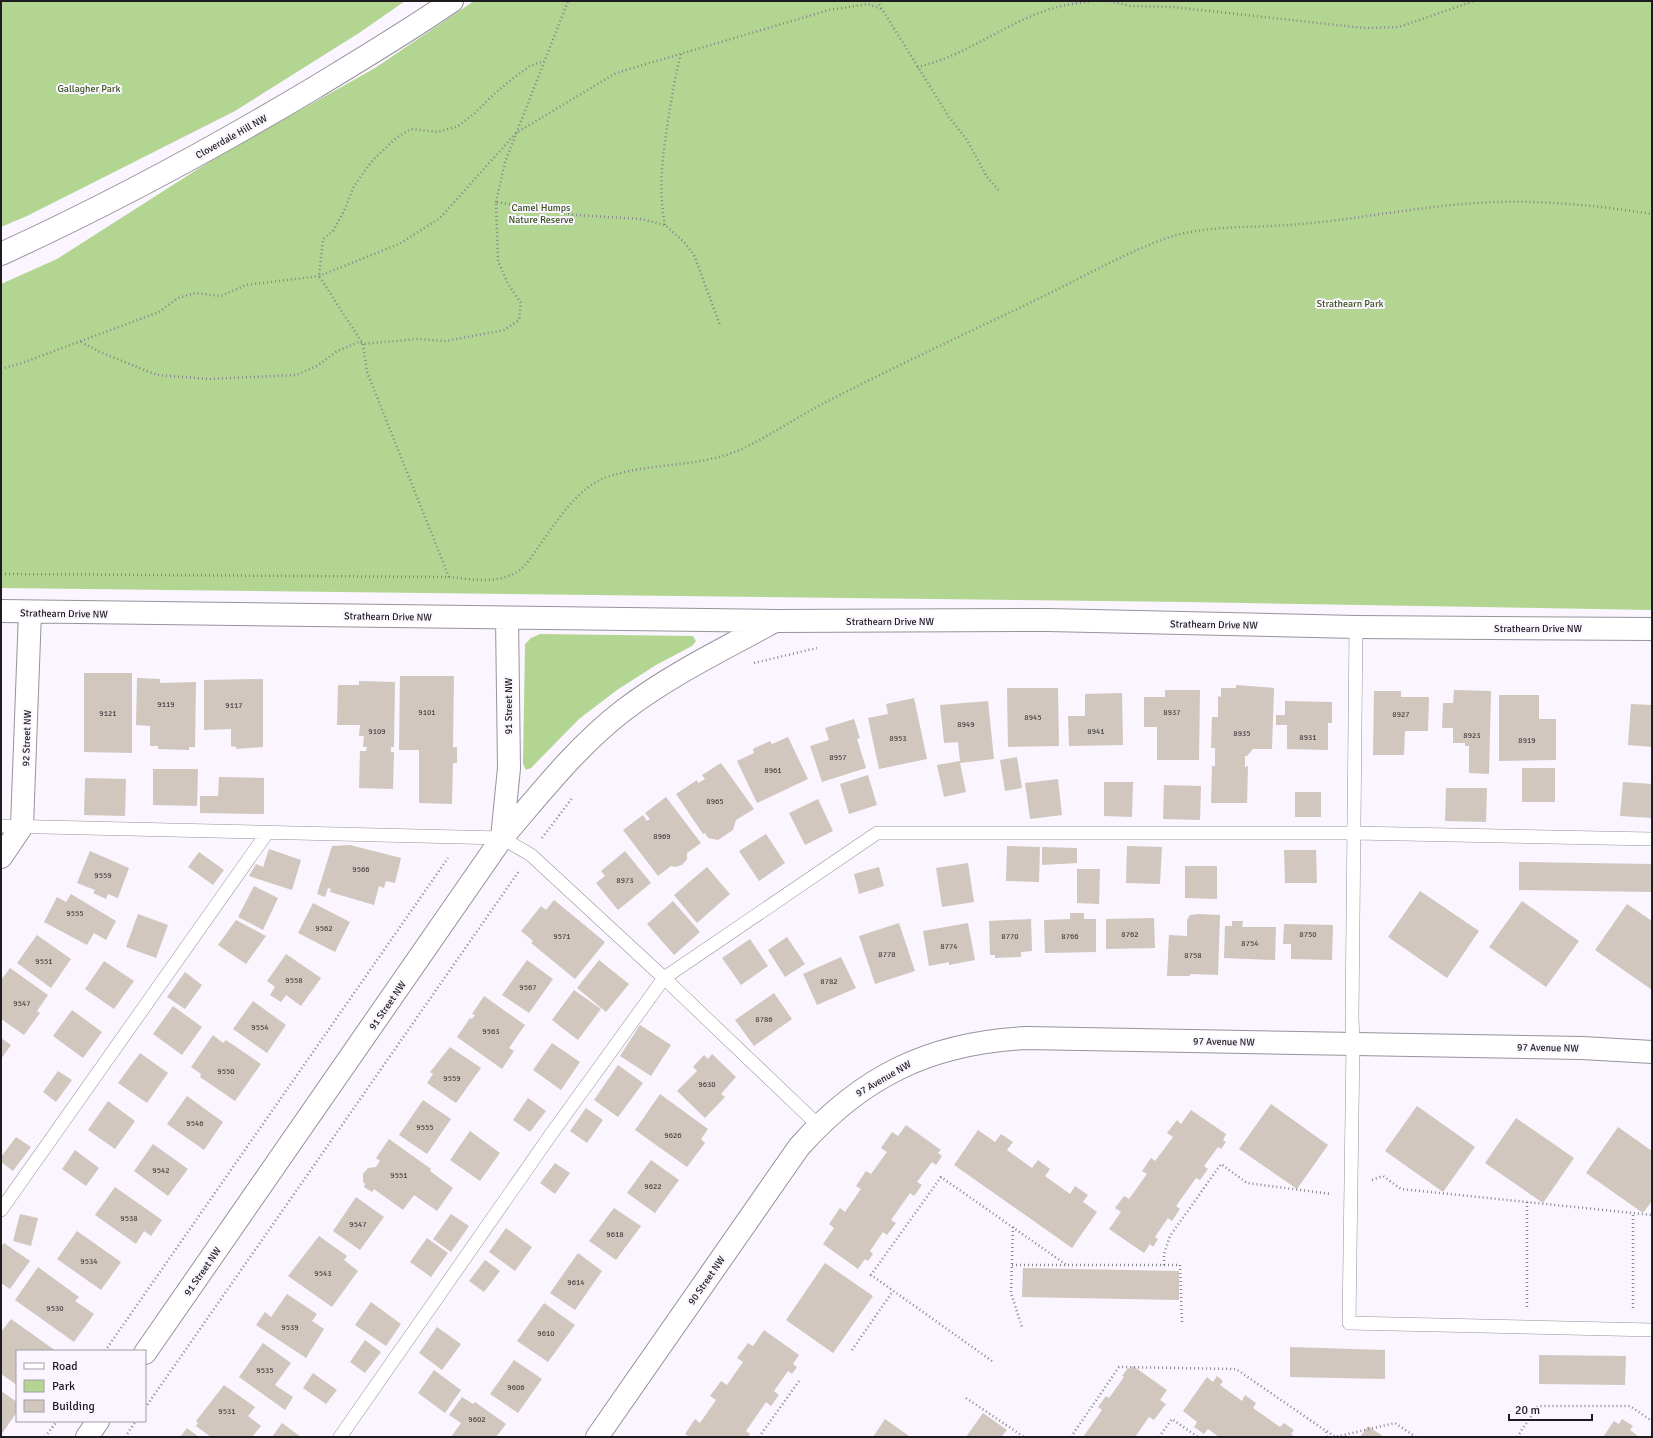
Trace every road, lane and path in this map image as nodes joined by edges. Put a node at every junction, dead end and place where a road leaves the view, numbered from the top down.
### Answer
1 (452, 1) edge
2 (568, 1) edge
3 (877, 1) edge
4 (1093, 1) edge
5 (1110, 1) edge
6 (1474, 1) edge
7 (881, 9) junction
8 (681, 54) junction
9 (544, 61) junction
10 (917, 67) junction
11 (516, 133) junction
12 (1000, 192) dead end
13 (496, 202) junction
14 (1652, 214) edge
15 (665, 225) junction
16 (1, 254) edge
17 (319, 276) junction
18 (720, 325) dead end
19 (81, 341) junction
20 (363, 344) junction
21 (1, 369) edge
22 (1, 574) edge
23 (449, 577) junction
24 (1, 611) edge
25 (30, 612) junction
26 (507, 618) junction
27 (776, 621) junction
28 (1356, 627) junction
29 (1652, 629) edge
30 (824, 647) dead end
31 (750, 664) dead end
32 (577, 792) dead end
33 (12, 826) edge
34 (267, 833) junction
35 (1354, 834) junction
36 (462, 838) junction
37 (502, 838) junction
38 (1652, 838) edge
39 (530, 855) junction
40 (1, 857) edge
41 (664, 978) junction
42 (1353, 1043) junction
43 (1652, 1052) edge
44 (818, 1125) junction
45 (1351, 1192) junction
46 (1527, 1202) junction
47 (1, 1210) edge
48 (1633, 1213) junction
49 (1652, 1215) edge
50 (1013, 1227) junction
51 (1164, 1265) junction
52 (1012, 1266) junction
53 (1068, 1266) junction
54 (893, 1291) junction
55 (1182, 1322) dead end
56 (1022, 1327) dead end
57 (1527, 1327) junction
58 (1632, 1330) junction
59 (1652, 1330) edge
60 (106, 1350) edge
61 (852, 1350) dead end
62 (146, 1352) edge
63 (992, 1361) dead end
64 (799, 1381) dead end
65 (966, 1398) dead end
66 (146, 1407) edge
67 (1652, 1421) edge
68 (55, 1422) edge
69 (97, 1422) edge
70 (135, 1422) edge
71 (1326, 1431) junction
72 (45, 1437) edge
73 (87, 1437) edge
74 (124, 1437) edge
75 (340, 1437) edge
76 (597, 1437) edge
77 (759, 1437) edge
78 (1024, 1437) edge
79 (1071, 1437) edge
80 (1159, 1437) edge
81 (1198, 1437) edge
82 (1327, 1437) edge
83 (1416, 1437) edge
84 (1517, 1437) edge

1 - 16 street, Cloverdale Hill NW
2 - 9 path
3 - 7 path
4 - 10 path
5 - 6 path
7 - 8 path
7 - 10 path
8 - 11 path
8 - 15 path
9 - 11 path
9 - 17 path
10 - 12 path
11 - 13 path
11 - 17 path
13 - 15 path
13 - 20 path
14 - 23 path
15 - 18 path
17 - 19 path
17 - 20 path
19 - 20 path
19 - 21 path
20 - 23 path
22 - 23 path
24 - 25 street, Strathearn Drive NW
25 - 26 street, Strathearn Drive NW
25 - 33 street, 92 Street NW
26 - 27 street, Strathearn Drive NW
26 - 37 street, 91 Street NW
27 - 28 street, Strathearn Drive NW
27 - 37 street, Strathearn Drive NW
28 - 29 street, Strathearn Drive NW
28 - 35 lane
30 - 31 path
32 - 39 path
33 - 34 lane
33 - 40 street
34 - 36 lane
34 - 47 lane
35 - 38 lane
35 - 41 lane
35 - 42 lane
36 - 37 lane
36 - 60 path
37 - 39 lane
37 - 62 street, 91 Street NW
39 - 41 lane
39 - 66 path
41 - 44 lane
41 - 75 lane
42 - 43 street, 97 Avenue NW
42 - 44 street, 97 Avenue NW
42 - 45 lane
44 - 76 street, 90 Street NW
45 - 46 path
45 - 51 path
45 - 57 lane
46 - 48 path
46 - 57 path
48 - 49 path
48 - 58 path
50 - 52 path
50 - 53 path
50 - 54 path
51 - 53 path
51 - 55 path
52 - 53 path
52 - 56 path
54 - 61 path
54 - 63 path
57 - 58 lane
58 - 59 lane
64 - 77 path
65 - 78 path
67 - 84 path
68 - 72 path
69 - 73 street
70 - 74 path
71 - 79 path
71 - 82 path
71 - 83 path
80 - 81 path

